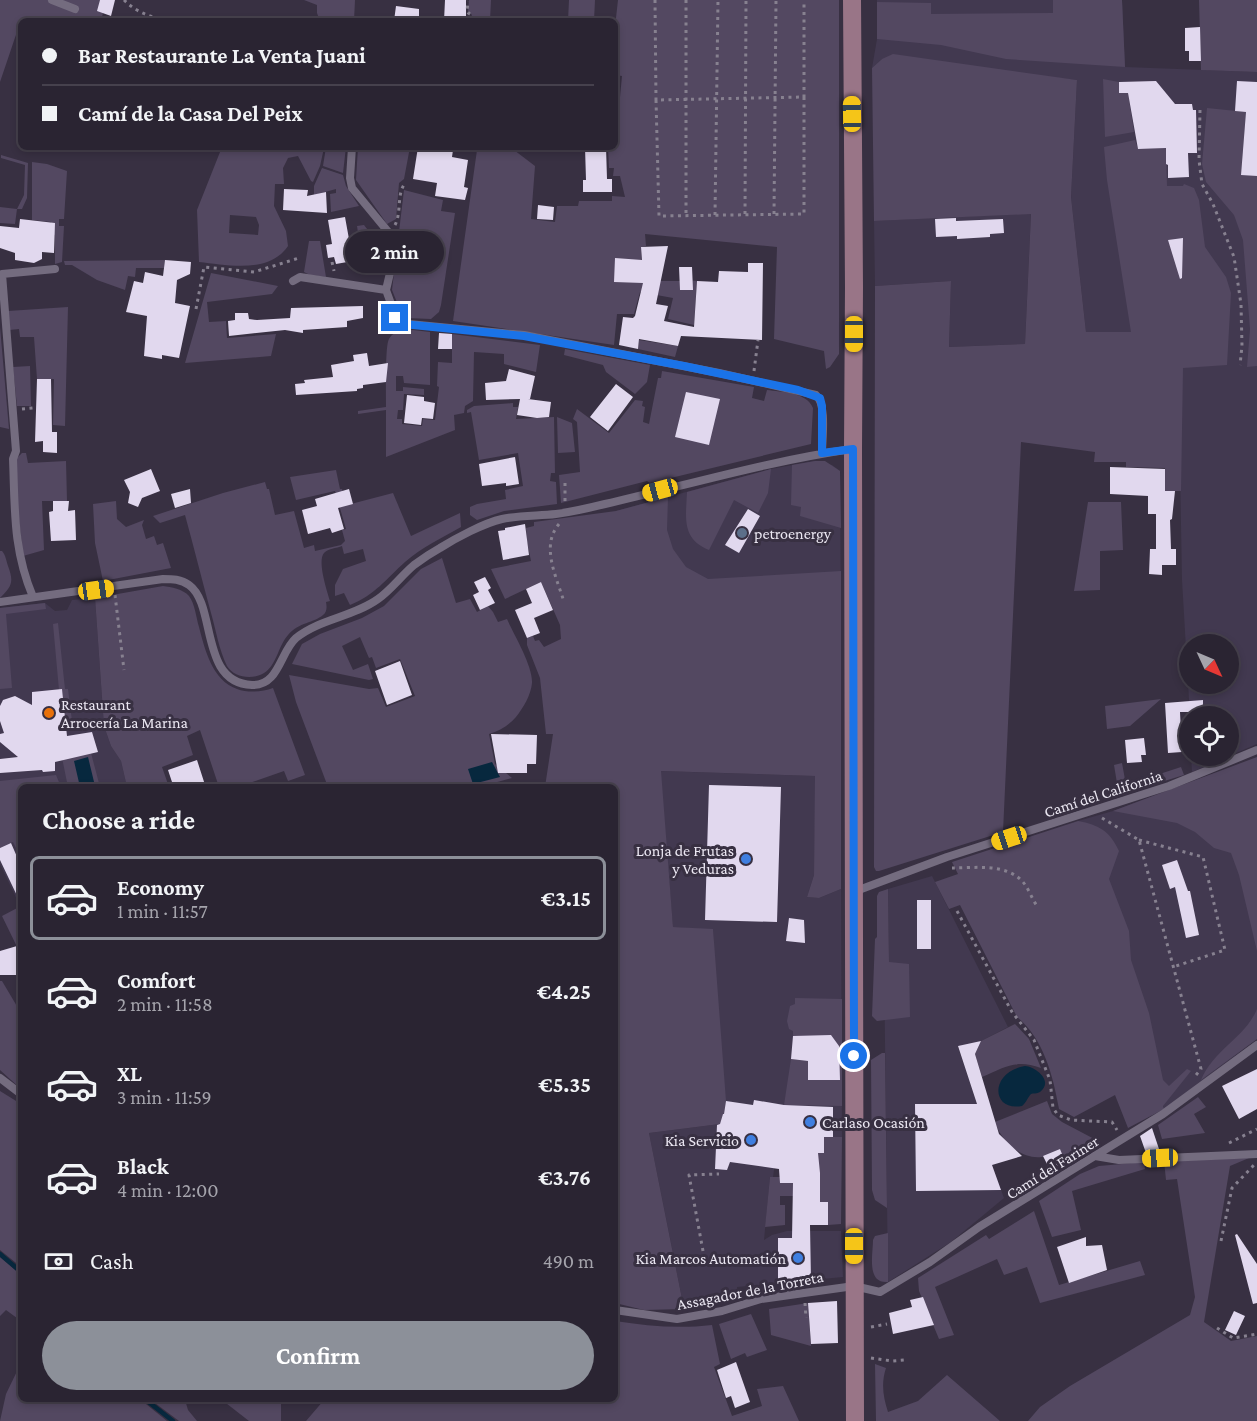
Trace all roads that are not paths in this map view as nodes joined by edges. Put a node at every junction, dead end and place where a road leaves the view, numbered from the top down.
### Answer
1 (52, 0) edge
2 (852, 0) edge
3 (75, 9) dead end
4 (352, 150) edge
5 (55, 269) dead end
6 (1, 274) edge
7 (293, 281) dead end
8 (386, 290) junction
9 (853, 449) junction
10 (822, 453) junction
11 (33, 597) junction
12 (0, 602) edge
13 (1257, 750) edge
14 (854, 892) junction
15 (1257, 1045) edge
16 (0, 1078) edge
17 (18, 1092) edge
18 (1257, 1154) edge
19 (1095, 1156) junction
20 (854, 1286) junction
21 (618, 1311) edge
22 (855, 1421) edge

1 - 3 lane
2 - 9 main road
4 - 8 lane
5 - 6 lane
6 - 11 lane
7 - 8 lane
8 - 10 lane
9 - 10 lane
9 - 14 main road
10 - 11 lane
11 - 12 lane
13 - 14 lane, Camí del California
14 - 20 main road
15 - 19 lane, Camí del Fariner
16 - 17 lane
18 - 19 lane
19 - 20 lane, Camí del Fariner
20 - 21 lane, Assagador de la Torreta
20 - 22 main road

